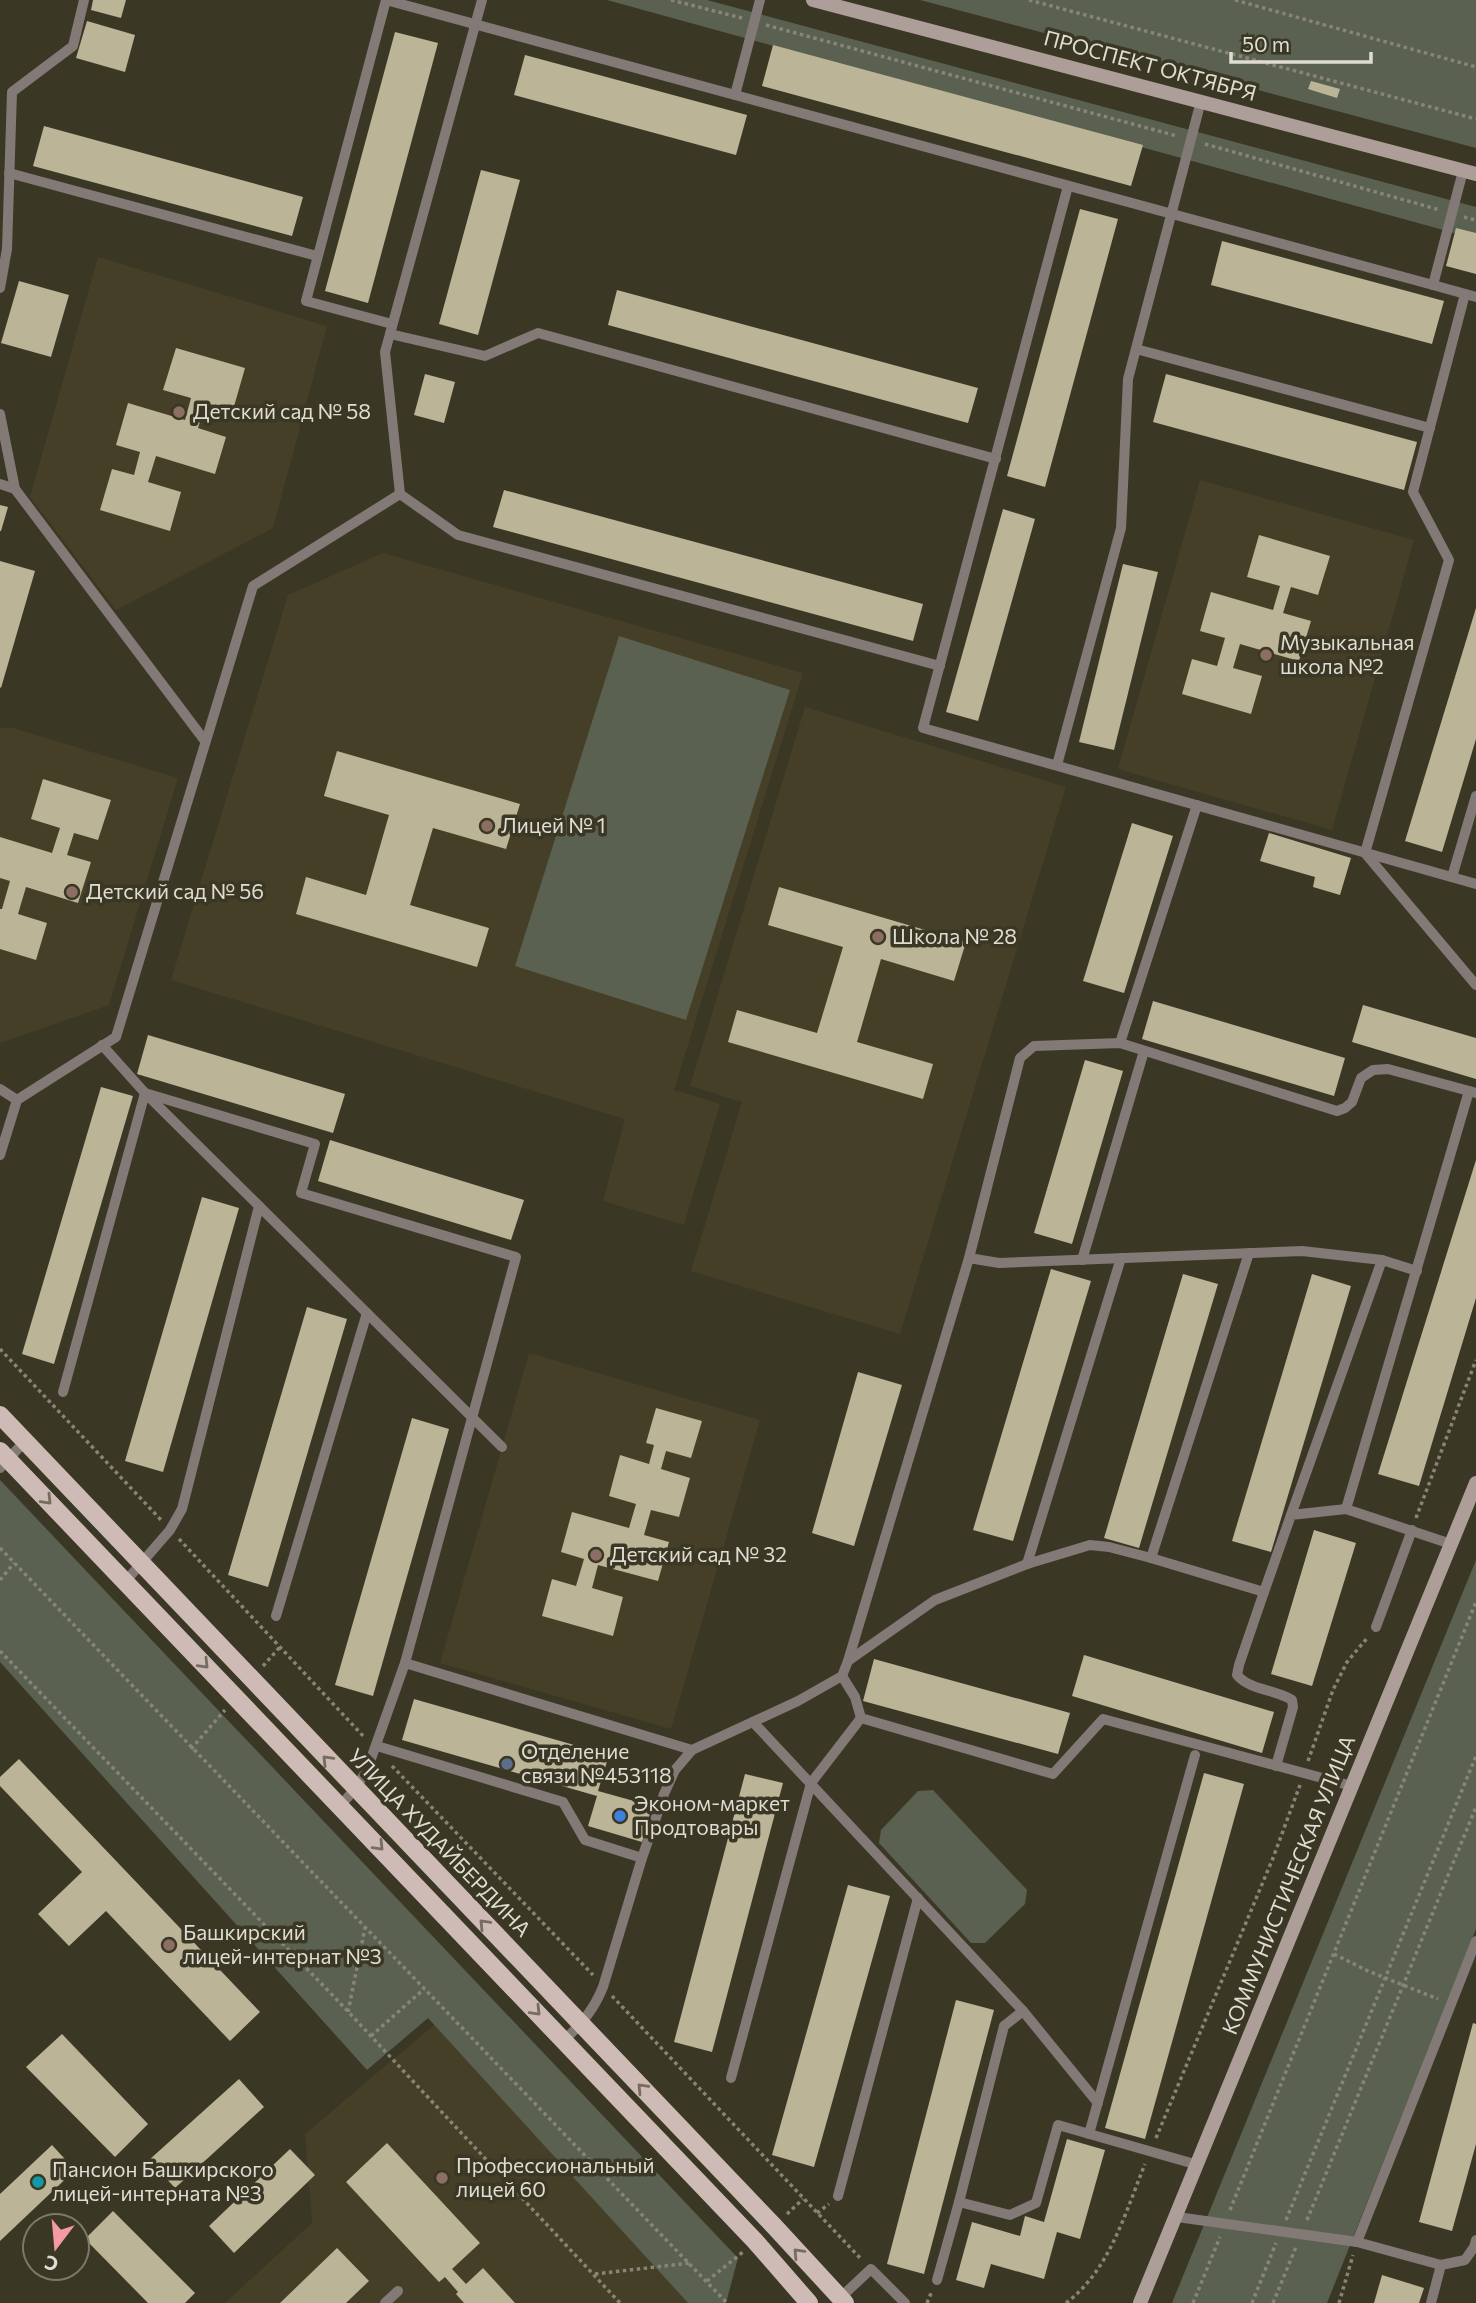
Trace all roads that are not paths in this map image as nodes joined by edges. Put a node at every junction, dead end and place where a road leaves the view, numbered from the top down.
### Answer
1 (84, 0) edge
2 (386, 0) edge
3 (482, 0) edge
4 (760, 0) edge
5 (813, 0) edge
6 (475, 24) junction
7 (735, 95) junction
8 (1201, 101) junction
9 (9, 173) junction
10 (1469, 173) edge
11 (1068, 186) junction
12 (1171, 215) junction
13 (317, 256) junction
14 (1433, 285) junction
15 (0, 288) edge
16 (1471, 295) edge
17 (391, 329) junction
18 (1136, 349) junction
19 (0, 414) edge
20 (1430, 428) junction
21 (996, 459) junction
22 (0, 484) edge
23 (15, 489) junction
24 (400, 494) junction
25 (940, 666) junction
26 (205, 741) junction
27 (1057, 765) junction
28 (1476, 796) edge
29 (1197, 805) junction
30 (1365, 853) junction
31 (1452, 877) junction
32 (1476, 884) edge
33 (1476, 985) edge
34 (1120, 1043) junction
35 (102, 1045) junction
36 (1144, 1051) junction
37 (0, 1089) edge
38 (1473, 1092) edge
39 (145, 1093) junction
40 (17, 1100) junction
41 (0, 1155) edge
42 (259, 1206) junction
43 (1249, 1253) junction
44 (969, 1258) junction
45 (1121, 1258) junction
46 (1082, 1260) junction
47 (1382, 1260) junction
48 (1417, 1271) junction
49 (367, 1313) junction
50 (63, 1392) dead end
51 (0, 1415) edge
52 (472, 1418) junction
53 (25, 1441) junction
54 (502, 1447) dead end
55 (3, 1459) edge
56 (1476, 1483) edge
57 (1346, 1509) junction
58 (1291, 1515) junction
59 (1412, 1530) junction
60 (1451, 1544) junction
61 (1151, 1558) junction
62 (1027, 1564) junction
63 (142, 1565) junction
64 (125, 1582) junction
65 (1264, 1592) junction
66 (276, 1616) dead end
67 (1376, 1627) road end
68 (848, 1661) junction
69 (405, 1663) junction
70 (842, 1676) junction
71 (861, 1718) junction
72 (753, 1722) junction
73 (376, 1747) junction
74 (692, 1750) junction
75 (1195, 1755) dead end
76 (1276, 1766) junction
77 (811, 1783) junction
78 (1352, 1786) junction
79 (355, 1789) junction
80 (340, 1806) junction
81 (642, 1858) junction
82 (918, 1898) junction
83 (1476, 1941) edge
84 (1023, 2011) junction
85 (581, 2024) junction
86 (564, 2040) junction
87 (731, 2078) dead end
88 (1098, 2102) junction
89 (1089, 2134) junction
90 (1198, 2165) junction
91 (838, 2196) dead end
92 (959, 2202) junction
93 (1177, 2217) junction
94 (1476, 2240) edge
95 (1357, 2242) junction
96 (1441, 2266) junction
97 (937, 2280) dead end
98 (398, 2291) dead end
99 (842, 2301) edge
100 (386, 2303) edge
101 (809, 2303) edge
102 (905, 2303) edge
103 (1140, 2303) edge
104 (1431, 2303) edge

1 - 9 lane
2 - 6 lane
2 - 13 lane
3 - 6 lane
4 - 7 lane
5 - 8 main road, ПРОСПЕКТ ОКТЯБРЯ
6 - 7 lane
6 - 17 lane
7 - 11 lane
8 - 10 main road, ПРОСПЕКТ ОКТЯБРЯ
8 - 12 lane
9 - 13 lane
9 - 15 lane
10 - 14 lane
11 - 12 lane
11 - 21 lane
12 - 14 lane
12 - 18 lane
13 - 17 lane
14 - 16 lane
16 - 20 lane
17 - 21 lane
17 - 24 lane
18 - 20 lane
18 - 27 lane
19 - 23 lane
20 - 30 lane
21 - 25 lane
22 - 23 lane
23 - 26 lane
24 - 25 lane
24 - 26 lane
25 - 27 lane
26 - 35 lane
27 - 29 lane
28 - 31 lane
29 - 30 lane
29 - 34 lane
30 - 31 lane
30 - 33 lane
31 - 32 lane
34 - 36 lane
34 - 44 lane
35 - 39 lane
35 - 40 lane
36 - 38 lane
36 - 46 lane
37 - 40 lane
38 - 48 lane
39 - 42 lane
39 - 50 lane
39 - 52 lane
40 - 41 lane
42 - 49 lane
42 - 63 lane
43 - 45 lane
43 - 47 lane
43 - 61 lane
44 - 46 lane
44 - 68 lane
45 - 46 lane
45 - 62 lane
47 - 48 lane
47 - 58 lane
48 - 57 lane
49 - 52 lane
49 - 66 lane
51 - 53 main road, УЛИЦА ХУДАЙБЕРДИНА
52 - 54 lane
52 - 69 lane
53 - 55 lane
53 - 63 main road, УЛИЦА ХУДАЙБЕРДИНА
55 -> 64 main road
56 - 60 main road, КОММУНИСТИЧЕСКАЯ УЛИЦА
57 - 58 lane
57 - 59 lane
58 - 65 lane
59 - 60 lane
59 - 67 lane
60 - 78 main road, КОММУНИСТИЧЕСКАЯ УЛИЦА
61 - 62 lane
61 - 65 lane
62 - 68 lane
63 - 64 lane
79 -> 63 main road, УЛИЦА ХУДАЙБЕРДИНА
64 -> 80 main road
65 - 76 lane
68 - 70 lane
69 - 73 lane
69 - 74 lane
70 - 71 lane
70 - 72 lane
71 - 76 lane
71 - 77 lane
72 - 74 lane
72 - 77 lane
73 - 79 lane
73 - 81 lane
74 - 81 lane
75 - 88 lane
76 - 78 lane
77 - 82 lane
77 - 87 lane
78 - 90 main road, КОММУНИСТИЧЕСКАЯ УЛИЦА
79 - 80 lane
85 -> 79 main road, УЛИЦА ХУДАЙБЕРДИНА
80 -> 86 main road
81 - 85 lane
82 - 84 lane
82 - 91 lane
83 - 95 lane
84 - 88 lane
84 - 92 lane
85 - 86 lane
99 -> 85 main road, УЛИЦА ХУДАЙБЕРДИНА
86 - 101 main road
88 - 89 lane
89 - 90 lane
89 - 92 lane
90 - 93 main road, КОММУНИСТИЧЕСКАЯ УЛИЦА
92 - 97 lane
93 - 95 lane
93 - 103 main road, КОММУНИСТИЧЕСКАЯ УЛИЦА
94 - 96 lane
95 - 96 lane
96 - 104 lane
98 - 100 lane
99 - 102 lane

